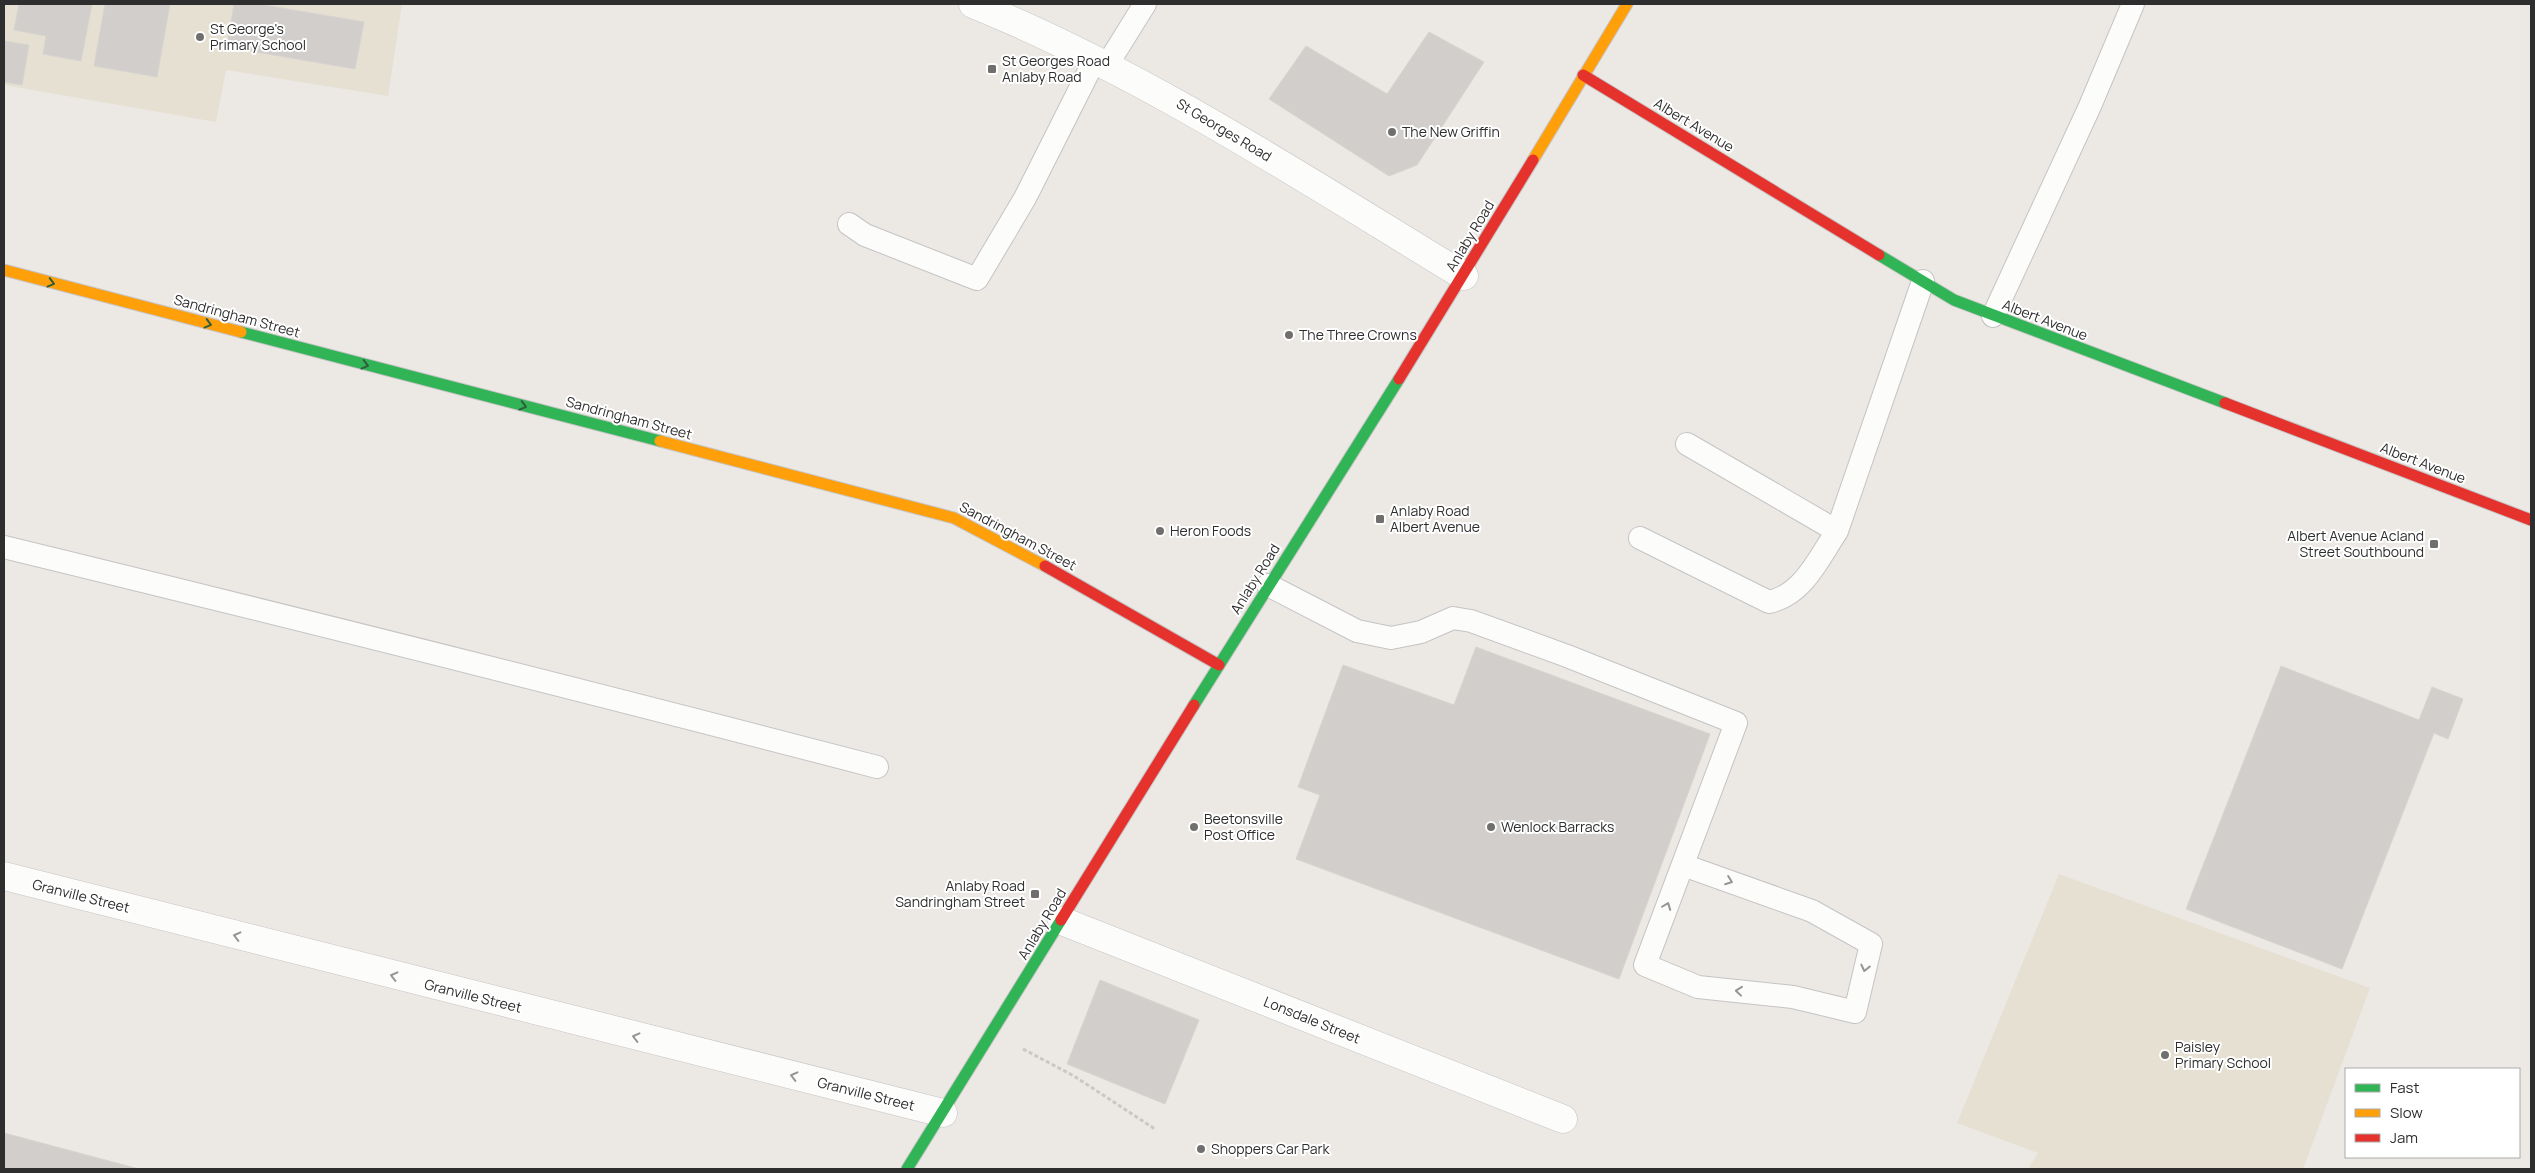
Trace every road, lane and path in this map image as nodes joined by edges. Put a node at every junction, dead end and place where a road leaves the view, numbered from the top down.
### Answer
1 (973, 4) edge
2 (1145, 4) edge
3 (1627, 4) edge
4 (2133, 4) edge
5 (1101, 62) junction
6 (1583, 75) junction
7 (849, 224) dead end
8 (4, 270) edge
9 (1464, 276) junction
10 (1923, 282) junction
11 (1993, 316) junction
12 (1687, 444) dead end
13 (2531, 520) edge
14 (1837, 531) junction
15 (1640, 538) dead end
16 (4, 547) edge
17 (1268, 585) junction
18 (1219, 665) junction
19 (877, 767) dead end
20 (1683, 865) junction
21 (4, 876) edge
22 (1062, 921) junction
23 (993, 1034) junction
24 (943, 1113) junction
25 (1563, 1119) dead end
26 (1155, 1129) dead end
27 (907, 1169) edge

1 - 5 street, St Georges Road
2 - 5 lane
3 - 6 street, Anlaby Road
4 - 11 lane
5 - 7 lane
5 - 9 street, St Georges Road
6 - 9 street, Anlaby Road
6 - 10 street, Albert Avenue
8 -> 18 street, Sandringham Street
9 - 17 street, Anlaby Road
10 - 11 street, Albert Avenue
10 - 14 lane
11 - 13 street, Albert Avenue
12 - 14 lane
14 - 15 lane
16 - 19 lane
17 - 18 street, Anlaby Road
17 - 20 lane
18 - 22 street, Anlaby Road
20 -> 20 lane
24 -> 21 street, Granville Street
22 - 23 street, Anlaby Road
22 - 25 street, Lonsdale Street
23 - 24 street, Anlaby Road
23 - 26 path
24 - 27 street, Anlaby Road

